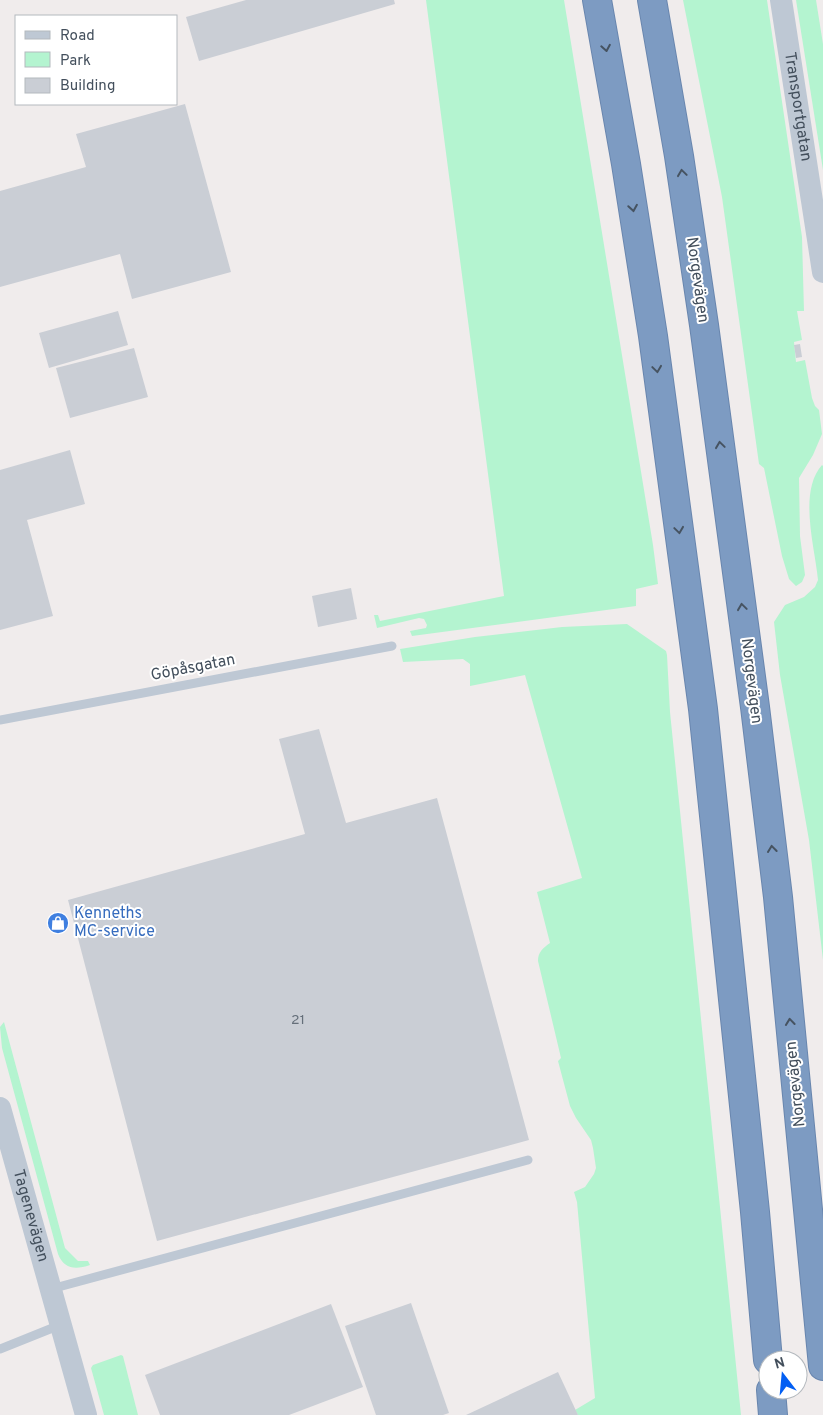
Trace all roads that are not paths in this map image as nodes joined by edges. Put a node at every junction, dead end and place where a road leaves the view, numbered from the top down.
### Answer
1 (597, 0) edge
2 (652, 0) edge
3 (781, 0) edge
4 (823, 272) edge
5 (392, 646) dead end
6 (0, 720) edge
7 (0, 1108) edge
8 (803, 1158) junction
9 (528, 1160) dead end
10 (823, 1264) edge
11 (50, 1289) junction
12 (61, 1325) junction
13 (0, 1349) edge
14 (767, 1350) edge
15 (823, 1366) edge
16 (772, 1400) edge
17 (86, 1415) edge
18 (773, 1415) edge

1 -> 14 highway
8 -> 2 highway, Norgevägen
3 - 4 street, Transportgatan
5 - 6 lane, Göpåsgatan
7 - 11 street, Tagenevägen
8 - 10 highway
8 - 15 highway, Norgevägen
9 - 11 lane
11 - 12 street, Tagenevägen
12 - 13 lane
12 - 17 street, Tagenevägen
16 - 18 highway

